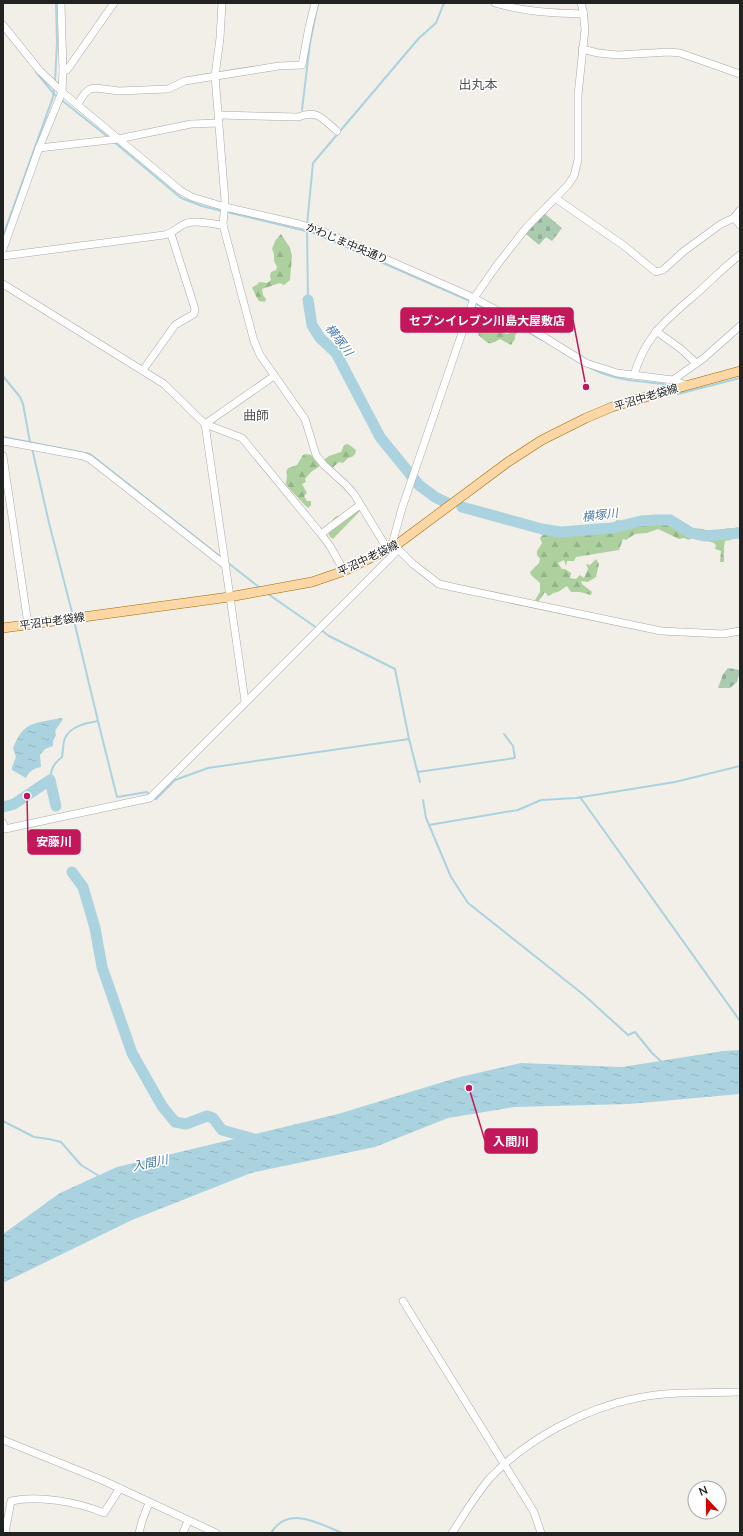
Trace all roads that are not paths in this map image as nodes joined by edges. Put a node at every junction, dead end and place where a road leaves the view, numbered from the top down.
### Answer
1 (61, 3) edge
2 (114, 3) edge
3 (222, 3) edge
4 (315, 3) edge
5 (495, 3) edge
6 (581, 3) edge
7 (584, 14) junction
8 (3, 25) edge
9 (582, 48) junction
10 (63, 70) junction
11 (740, 74) edge
12 (215, 76) junction
13 (62, 92) junction
14 (76, 105) junction
15 (219, 115) junction
16 (219, 123) junction
17 (336, 132) dead end
18 (118, 139) junction
19 (39, 148) junction
20 (555, 198) junction
21 (225, 207) junction
22 (740, 210) edge
23 (734, 218) junction
24 (223, 225) junction
25 (740, 225) edge
26 (171, 234) junction
27 (3, 249) edge
28 (740, 255) edge
29 (3, 256) edge
30 (3, 284) edge
31 (474, 298) junction
32 (740, 326) edge
33 (656, 331) junction
34 (696, 363) junction
35 (143, 370) junction
36 (740, 371) edge
37 (634, 375) junction
38 (274, 376) junction
39 (673, 380) junction
40 (685, 385) junction
41 (205, 424) junction
42 (3, 441) edge
43 (3, 460) edge
44 (360, 505) junction
45 (321, 534) junction
46 (393, 549) junction
47 (225, 565) junction
48 (344, 571) junction
49 (229, 597) junction
50 (28, 624) junction
51 (3, 628) edge
52 (740, 631) edge
53 (245, 701) junction
54 (3, 823) edge
55 (403, 1301) dead end
56 (740, 1392) edge
57 (3, 1440) edge
58 (505, 1465) junction
59 (120, 1488) junction
60 (149, 1503) junction
61 (188, 1521) junction
62 (5, 1533) edge
63 (139, 1533) edge
64 (183, 1533) edge
65 (216, 1533) edge
66 (452, 1533) edge
67 (541, 1533) edge

1 - 10 street
2 - 10 street
3 - 12 street
4 - 12 street
5 - 7 street
6 - 7 street
7 - 9 street
8 - 13 street, かわじま中央通り
9 - 11 street
9 - 20 street
10 - 13 street
12 - 14 street
12 - 15 street
13 - 14 street, かわじま中央通り
13 - 19 street
14 - 18 street, かわじま中央通り
15 - 16 street
15 - 17 street
16 - 18 street
16 - 21 street
18 - 19 street
18 - 21 street, かわじま中央通り
19 - 27 street
20 - 23 street
20 - 31 street
21 - 24 street
21 - 31 street, かわじま中央通り
22 - 23 street
23 - 25 street
24 - 26 street
24 - 38 street
26 - 29 street
26 - 35 street
28 - 33 street
30 - 35 street
31 - 37 street, かわじま中央通り
31 - 46 street
32 - 34 street
33 - 34 street
33 - 37 street
34 - 39 street
35 - 41 street
36 - 40 main road, 平沼中老袋線
37 - 39 street, かわじま中央通り
38 - 41 street
38 - 44 street
39 - 40 street, かわじま中央通り
40 - 46 main road, 平沼中老袋線
41 - 45 street
41 - 47 street
42 - 47 street
43 - 50 street
44 - 45 street
44 - 46 street
45 - 48 street
46 - 48 main road, 平沼中老袋線
46 - 52 street
46 - 53 street
47 - 49 street
48 - 49 main road, 平沼中老袋線
49 - 50 main road, 平沼中老袋線
49 - 53 street
50 - 51 main road, 平沼中老袋線
53 - 54 street
55 - 58 street
56 - 58 street
57 - 59 street
58 - 66 street
58 - 67 street
59 - 60 street
59 - 62 street
60 - 61 street
60 - 63 street
61 - 64 street
61 - 65 street

